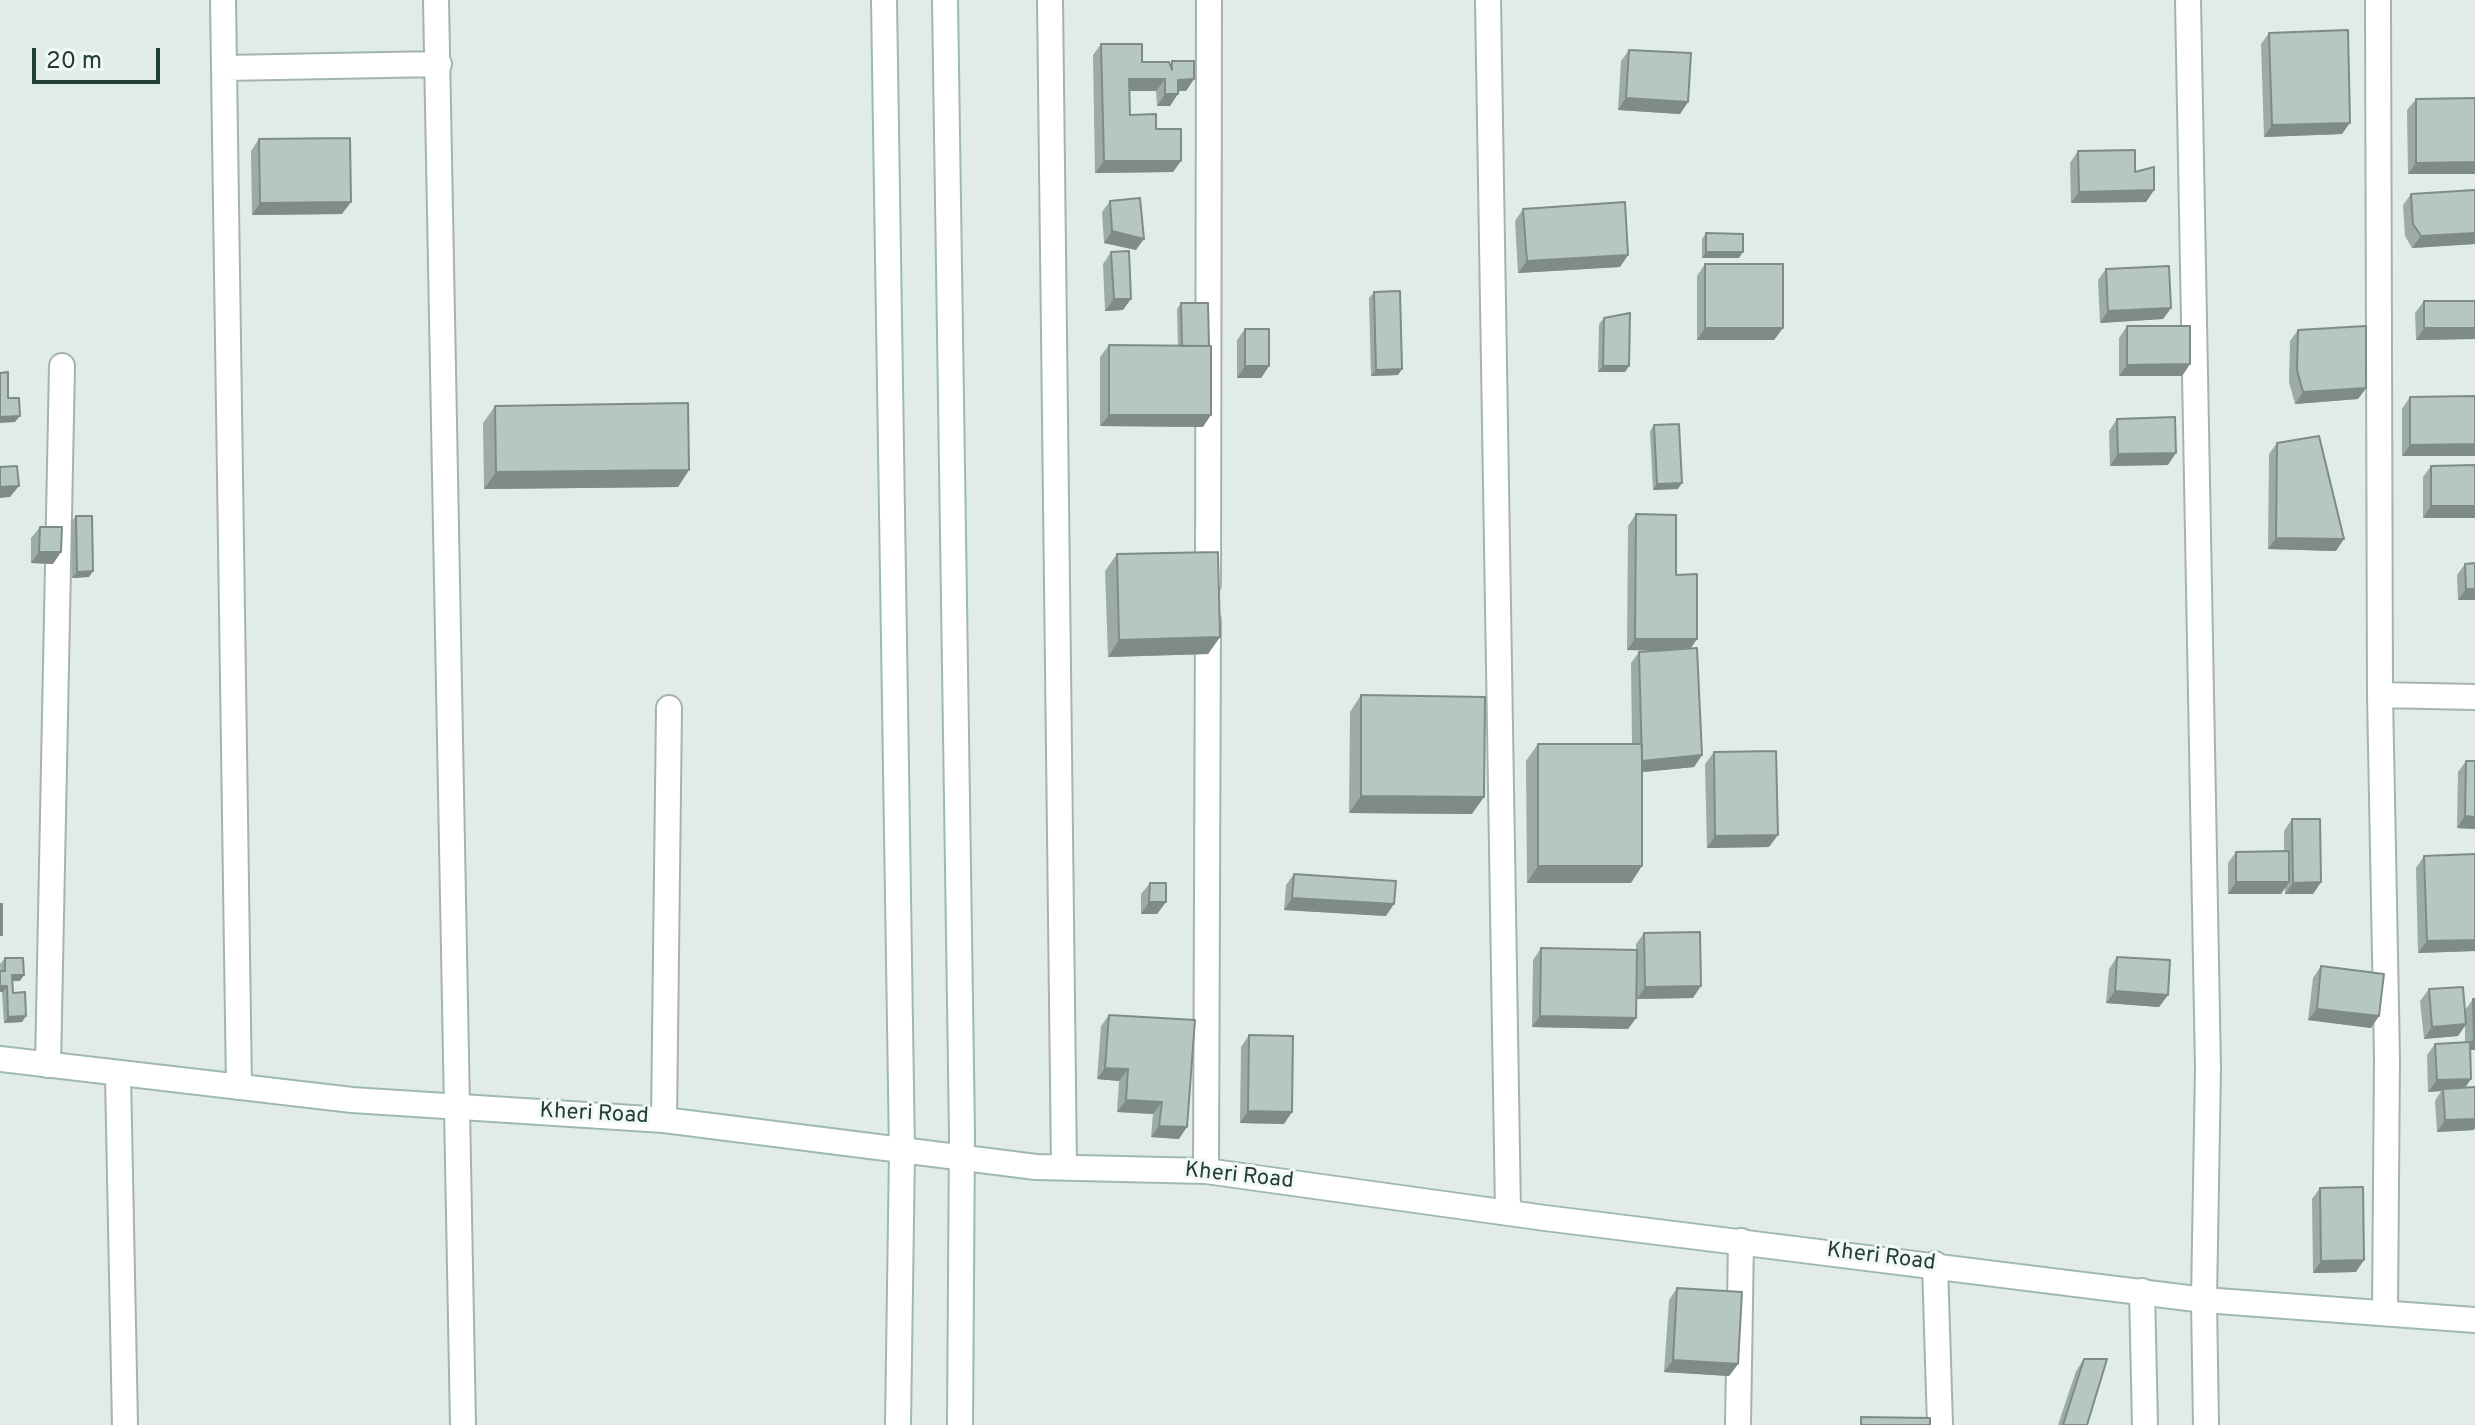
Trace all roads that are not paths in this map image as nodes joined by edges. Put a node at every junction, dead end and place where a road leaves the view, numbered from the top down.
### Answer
1 (223, 0) edge
2 (436, 0) edge
3 (884, 0) edge
4 (945, 0) edge
5 (1050, 0) edge
6 (1209, 0) edge
7 (1488, 0) edge
8 (2188, 0) edge
9 (2378, 0) edge
10 (439, 64) junction
11 (224, 68) junction
12 (62, 366) dead end
13 (2380, 695) junction
14 (2475, 697) edge
15 (669, 708) dead end
16 (0, 1059) edge
17 (48, 1065) junction
18 (118, 1075) junction
19 (239, 1087) junction
20 (457, 1107) junction
21 (664, 1120) junction
22 (902, 1151) junction
23 (962, 1157) junction
24 (1064, 1167) junction
25 (1206, 1171) junction
26 (1508, 1211) junction
27 (1741, 1241) junction
28 (1935, 1264) junction
29 (2142, 1291) junction
30 (2204, 1300) junction
31 (2385, 1311) junction
32 (2475, 1320) edge
33 (125, 1425) edge
34 (463, 1425) edge
35 (898, 1425) edge
36 (960, 1425) edge
37 (1738, 1425) edge
38 (1940, 1425) edge
39 (2145, 1425) edge
40 (2206, 1425) edge

1 - 11 street
2 - 10 street
3 - 22 street
4 - 23 street
5 - 24 street
6 - 25 street
7 - 26 street
8 - 30 street
9 - 13 street
10 - 11 street
10 - 20 street
11 - 19 street
12 - 17 street
13 - 14 street
13 - 31 street
15 - 21 street
16 - 17 street, Kheri Road
17 - 18 street, Kheri Road
18 - 19 street, Kheri Road
18 - 33 street
19 - 20 street, Kheri Road
20 - 21 street, Kheri Road
20 - 34 street
21 - 22 street, Kheri Road
22 - 23 street, Kheri Road
22 - 35 street
23 - 24 street, Kheri Road
23 - 36 street
24 - 25 street, Kheri Road
25 - 26 street, Kheri Road
26 - 27 street, Kheri Road
27 - 28 street, Kheri Road
27 - 37 street
28 - 29 street, Kheri Road
28 - 38 street
29 - 30 street, Kheri Road
29 - 39 street
30 - 31 street, Kheri Road
30 - 40 street
31 - 32 street, Kheri Road

